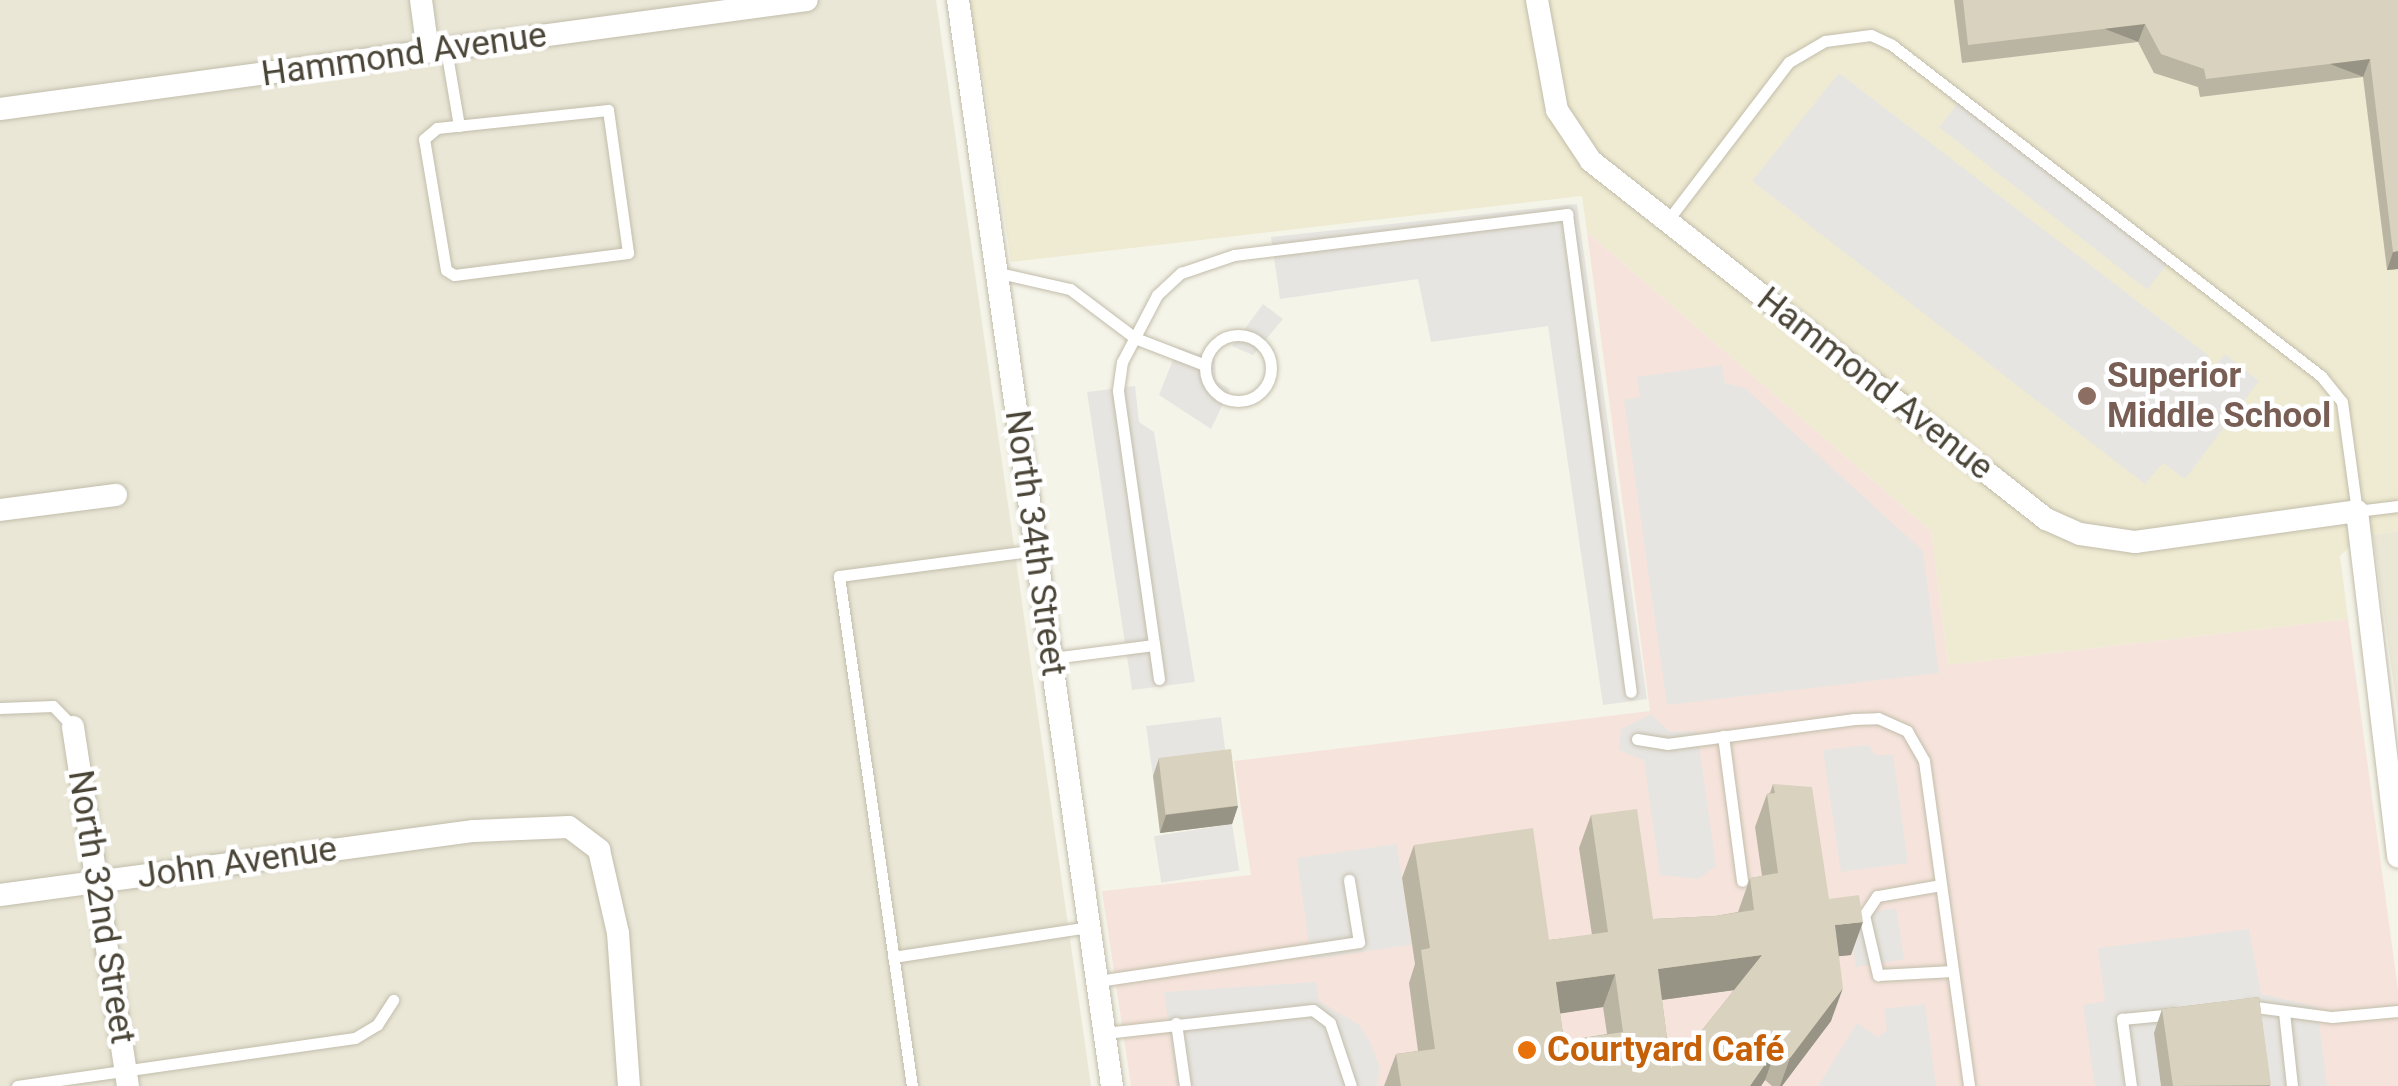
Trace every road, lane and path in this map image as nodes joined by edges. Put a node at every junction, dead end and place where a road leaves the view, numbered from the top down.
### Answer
1 (421, 0) edge
2 (807, 0) edge
3 (958, 0) edge
4 (1536, 0) edge
5 (437, 51) junction
6 (0, 108) edge
7 (459, 126) junction
8 (1668, 220) junction
9 (995, 272) junction
10 (1135, 338) junction
11 (1205, 365) junction
12 (116, 495) dead end
13 (2398, 506) edge
14 (0, 510) edge
15 (2356, 512) junction
16 (1036, 550) junction
17 (1154, 646) junction
18 (1052, 658) junction
19 (1159, 679) dead end
20 (1631, 692) dead end
21 (0, 708) edge
22 (73, 727) joint
23 (1723, 736) junction
24 (1637, 739) dead end
25 (2398, 857) edge
26 (1350, 880) dead end
27 (100, 881) junction
28 (1742, 881) dead end
29 (1941, 885) junction
30 (0, 895) edge
31 (1090, 927) junction
32 (894, 957) junction
33 (1953, 972) junction
34 (1098, 981) junction
35 (393, 1000) dead end
36 (2228, 1008) edge
37 (2398, 1011) edge
38 (2192, 1012) edge
39 (2284, 1012) junction
40 (1176, 1023) junction
41 (1105, 1033) junction
42 (127, 1079) edge
43 (17, 1086) edge
44 (629, 1086) edge
45 (912, 1086) edge
46 (1112, 1086) edge
47 (1185, 1086) edge
48 (1351, 1086) edge
49 (1969, 1086) edge
50 (2131, 1086) edge
51 (2292, 1086) edge

1 - 5 street
2 - 5 street, Hammond Avenue
3 - 9 street, North 34th Street
4 - 8 street, Hammond Avenue
5 - 6 street, Hammond Avenue
5 - 7 lane
7 - 7 lane
8 - 15 street, Hammond Avenue
8 - 15 lane
9 - 10 lane
9 - 16 street, North 34th Street
10 - 11 lane
10 - 17 lane
10 - 20 lane
11 - 11 lane
12 - 14 street
13 - 15 lane
15 - 25 street
16 - 18 street, North 34th Street
16 - 32 lane
17 - 18 lane
17 - 19 lane
18 - 31 street, North 34th Street
21 - 22 lane
22 - 27 street, North 32nd Street
23 - 24 lane
23 - 28 lane
23 - 29 lane
26 - 34 lane
27 - 30 street, John Avenue
27 - 42 street, North 32nd Street
27 - 44 street, John Avenue
29 - 33 lane
29 - 33 lane
31 - 32 lane
31 - 34 street, North 34th Street
32 - 45 lane
33 - 49 lane
34 - 41 street, North 34th Street
35 - 42 lane
36 - 39 lane
37 - 39 lane
38 - 50 lane
39 - 51 lane
40 - 41 lane
40 - 47 lane
40 - 48 lane
41 - 46 street, North 34th Street
42 - 43 lane

